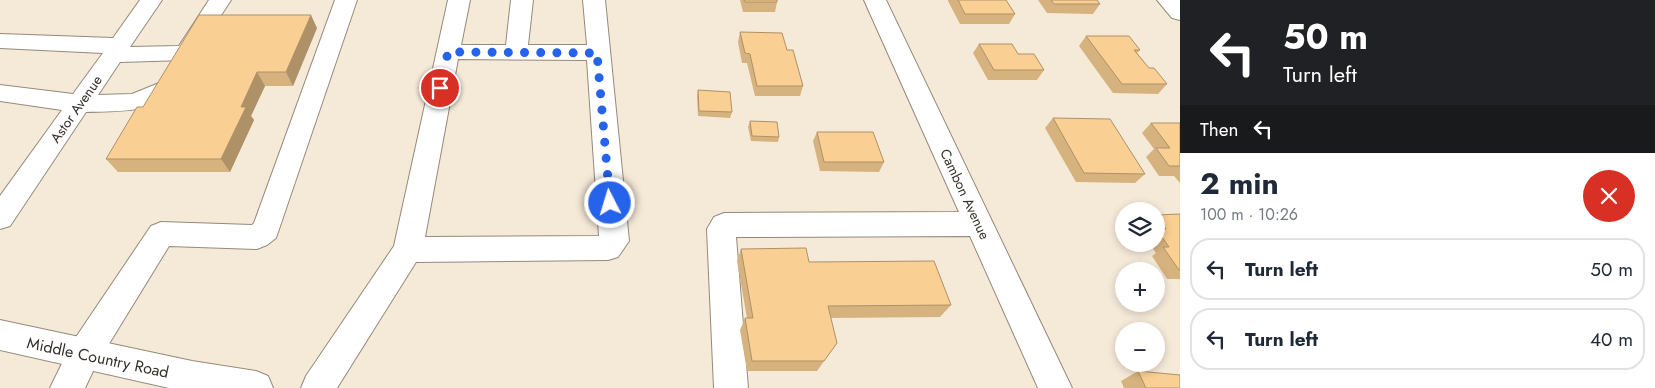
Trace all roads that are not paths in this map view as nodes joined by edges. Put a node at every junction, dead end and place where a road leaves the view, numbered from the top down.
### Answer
1 (152, 0) edge
2 (220, 0) edge
3 (346, 0) edge
4 (459, 0) edge
5 (522, 0) edge
6 (594, 0) edge
7 (875, 0) edge
8 (1168, 0) edge
9 (1180, 13) edge
10 (0, 41) edge
11 (117, 50) junction
12 (448, 52) junction
13 (516, 52) junction
14 (597, 53) junction
15 (159, 91) edge
16 (0, 93) edge
17 (80, 104) junction
18 (0, 218) edge
19 (979, 224) junction
20 (408, 250) junction
21 (0, 335) edge
22 (84, 354) junction
23 (190, 382) edge
24 (66, 388) edge
25 (256, 388) edge
26 (318, 388) edge
27 (731, 388) edge
28 (1055, 388) edge

1 - 11 street, Astor Avenue
2 - 11 street
3 - 22 street
4 - 12 street
5 - 13 street
6 - 14 street
7 - 19 street, Cambon Avenue
8 - 9 street
10 - 11 street
11 - 17 street, Astor Avenue
12 - 13 street
12 - 20 street
13 - 14 street
14 - 20 street
15 - 17 street
16 - 17 street
17 - 18 street, Astor Avenue
19 - 27 street
19 - 28 street, Cambon Avenue
20 - 26 street
21 - 22 street, Middle Country Road
22 - 23 street, Middle Country Road
22 - 24 street
23 - 25 street, Middle Country Road

